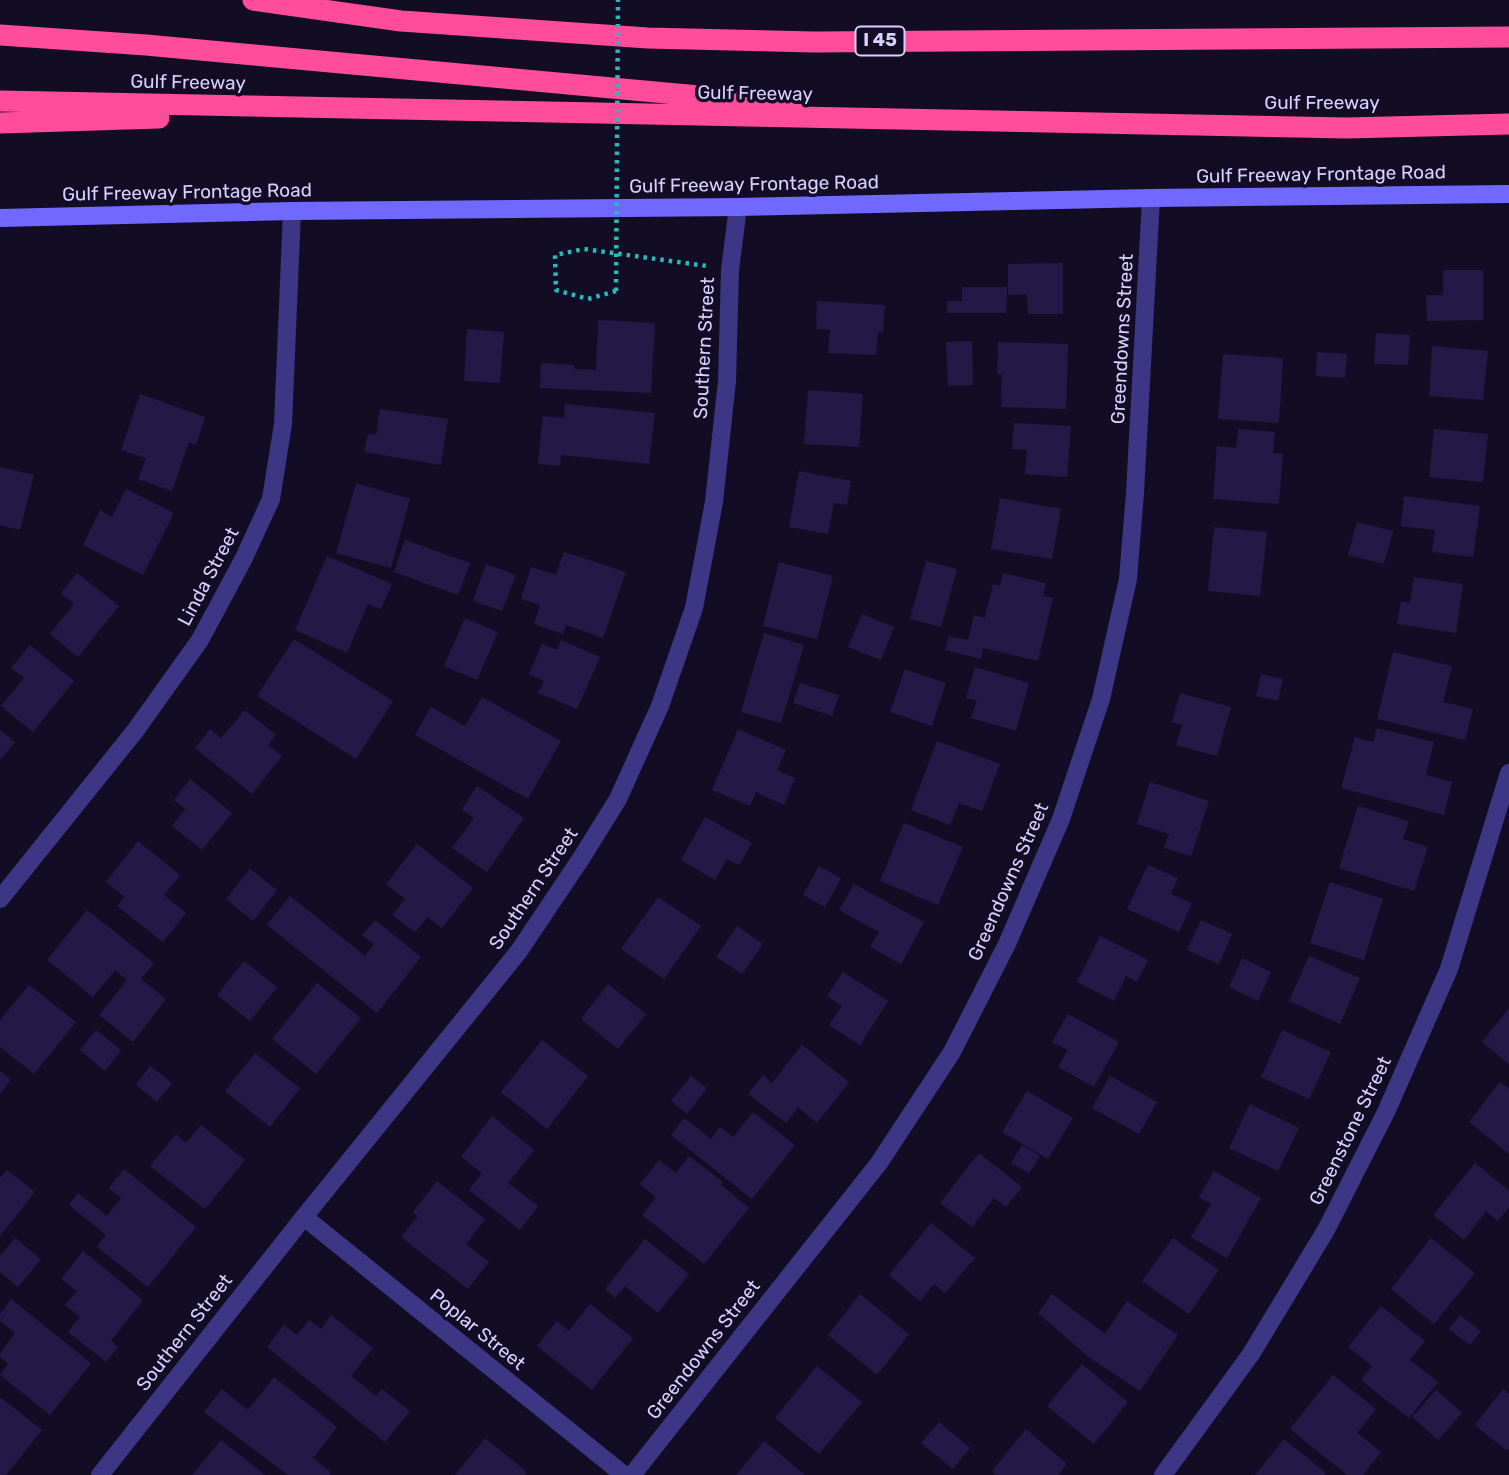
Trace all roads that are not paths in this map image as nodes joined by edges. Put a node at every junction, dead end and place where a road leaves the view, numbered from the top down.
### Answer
1 (253, 0) edge
2 (0, 35) edge
3 (1509, 37) edge
4 (0, 102) edge
5 (402, 111) junction
6 (965, 121) junction
7 (0, 123) edge
8 (1509, 124) edge
9 (1509, 194) edge
10 (1151, 198) junction
11 (738, 207) junction
12 (292, 211) junction
13 (0, 218) edge
14 (1508, 780) edge
15 (0, 899) edge
16 (304, 1217) junction
17 (100, 1475) edge
18 (624, 1475) edge
19 (632, 1475) edge
20 (1163, 1475) edge

1 - 3 highway, I 45
2 - 6 highway
4 - 5 highway, Gulf Freeway
5 - 6 highway, Gulf Freeway
5 - 7 highway
6 - 8 highway, Gulf Freeway
9 - 10 main road, Gulf Freeway Frontage Road
10 - 11 main road, Gulf Freeway Frontage Road
10 - 19 street, Greendowns Street
11 - 12 main road, Gulf Freeway Frontage Road
11 - 16 street, Southern Street
12 - 13 main road, Gulf Freeway Frontage Road
12 - 15 street, Linda Street
14 - 20 street, Greenstone Street
16 - 17 street, Southern Street
16 - 18 street, Poplar Street

